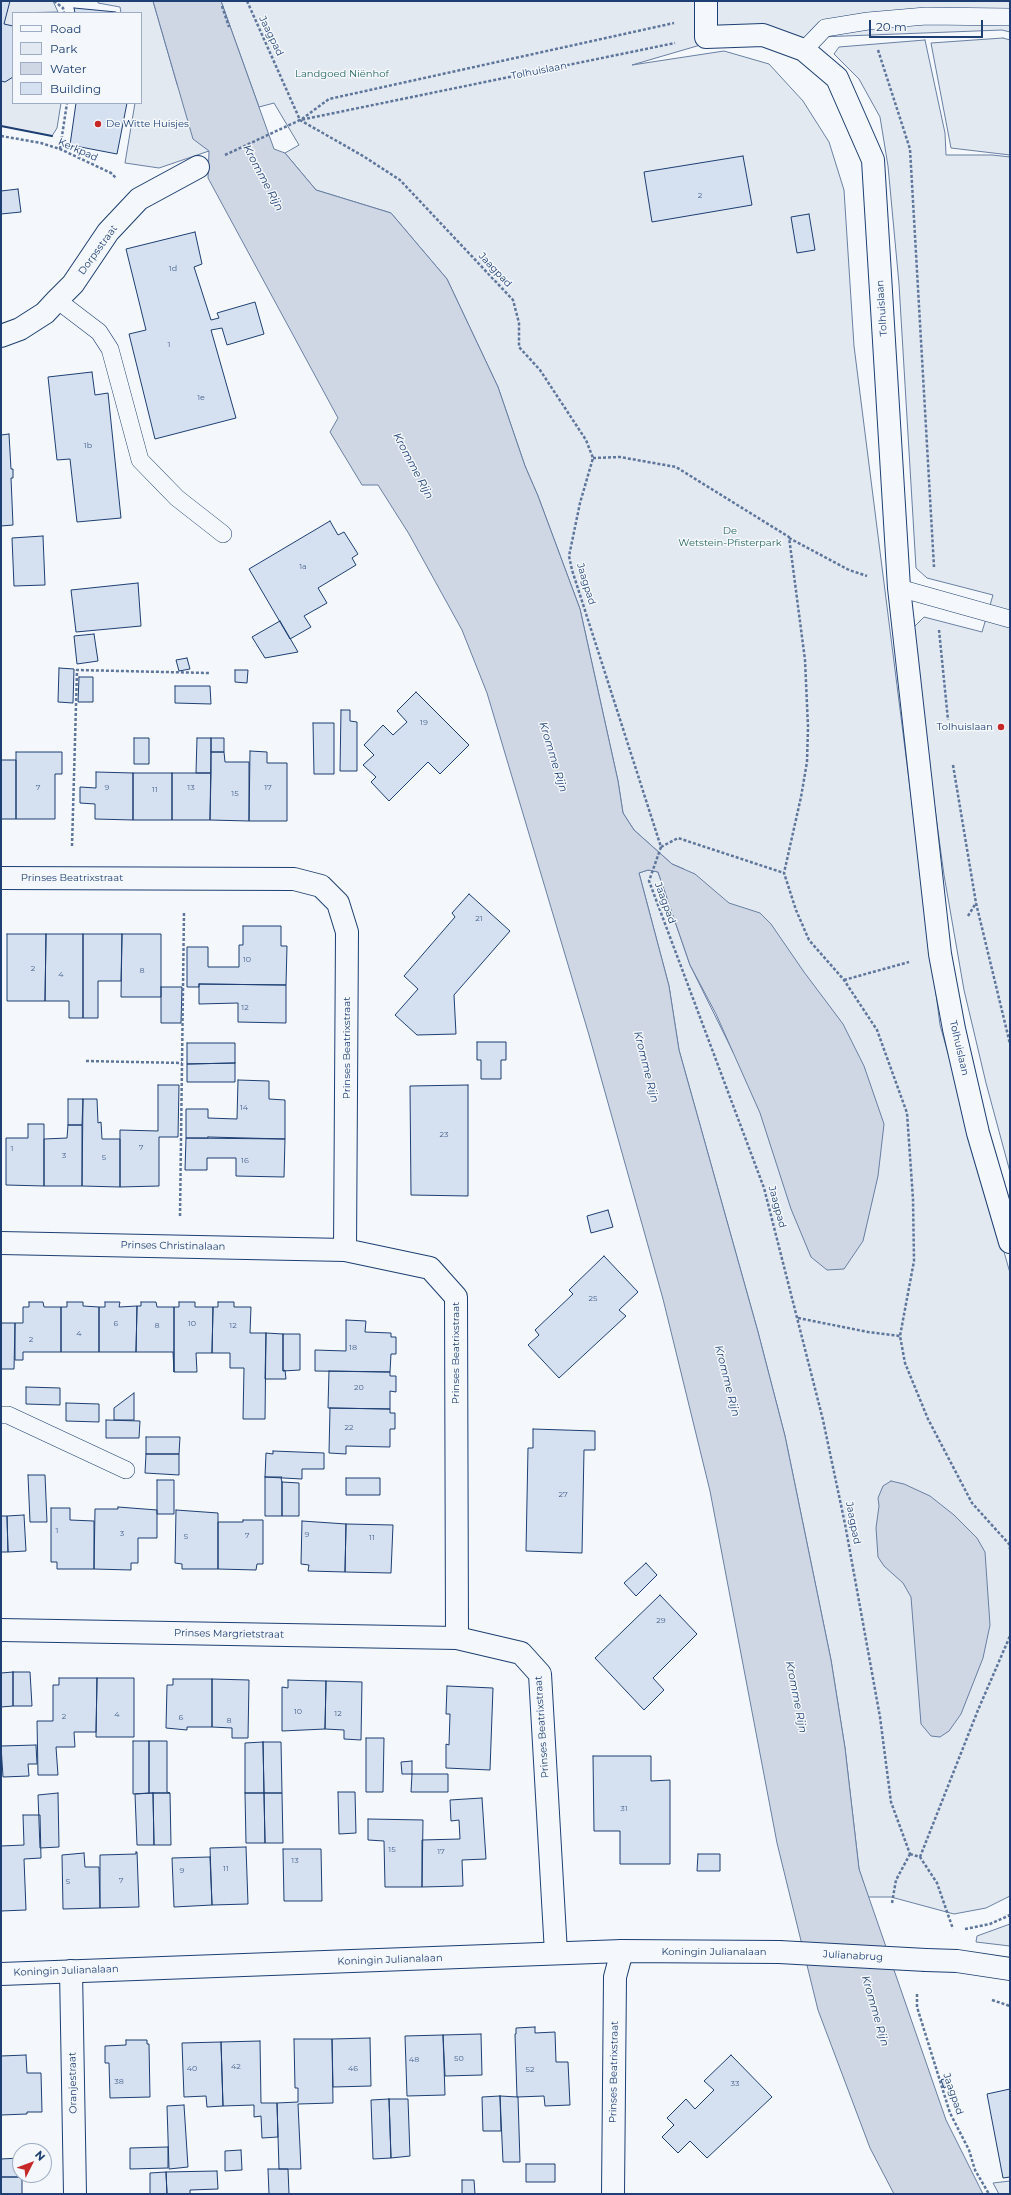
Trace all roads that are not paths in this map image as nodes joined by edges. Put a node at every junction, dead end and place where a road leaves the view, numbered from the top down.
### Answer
1 (706, 1) edge
2 (1010, 17) edge
3 (804, 50) junction
4 (198, 167) road end
5 (57, 300) junction
6 (1, 336) edge
7 (223, 534) dead end
8 (900, 588) junction
9 (1010, 619) edge
10 (1, 878) edge
11 (1010, 1242) edge
12 (1, 1243) edge
13 (346, 1250) junction
14 (1, 1415) edge
15 (126, 1470) dead end
16 (1, 1630) edge
17 (457, 1638) junction
18 (622, 1951) junction
19 (779, 1952) joint
20 (556, 1953) junction
21 (1010, 1969) edge
22 (71, 1971) junction
23 (1, 1974) edge
24 (75, 2194) edge
25 (612, 2194) edge

1 - 3 street, Tolhuislaan
2 - 3 lane
3 - 8 street, Tolhuislaan
4 - 5 street, Dorpsstraat
5 - 6 street, Dorpsstraat
5 - 7 lane
8 - 9 lane
8 - 11 street, Tolhuislaan
10 - 13 street, Prinses Beatrixstraat
12 - 13 street, Prinses Christinalaan
13 - 17 street, Prinses Beatrixstraat
14 - 15 lane
16 - 17 street, Prinses Margrietstraat
17 - 20 street, Prinses Beatrixstraat
18 - 19 street, Koningin Julianalaan
18 - 20 street, Koningin Julianalaan
18 - 25 street, Prinses Beatrixstraat
19 - 21 street, Julianabrug, bridge
20 - 22 street, Koningin Julianalaan
22 - 23 street, Koningin Julianalaan
22 - 24 street, Oranjestraat

